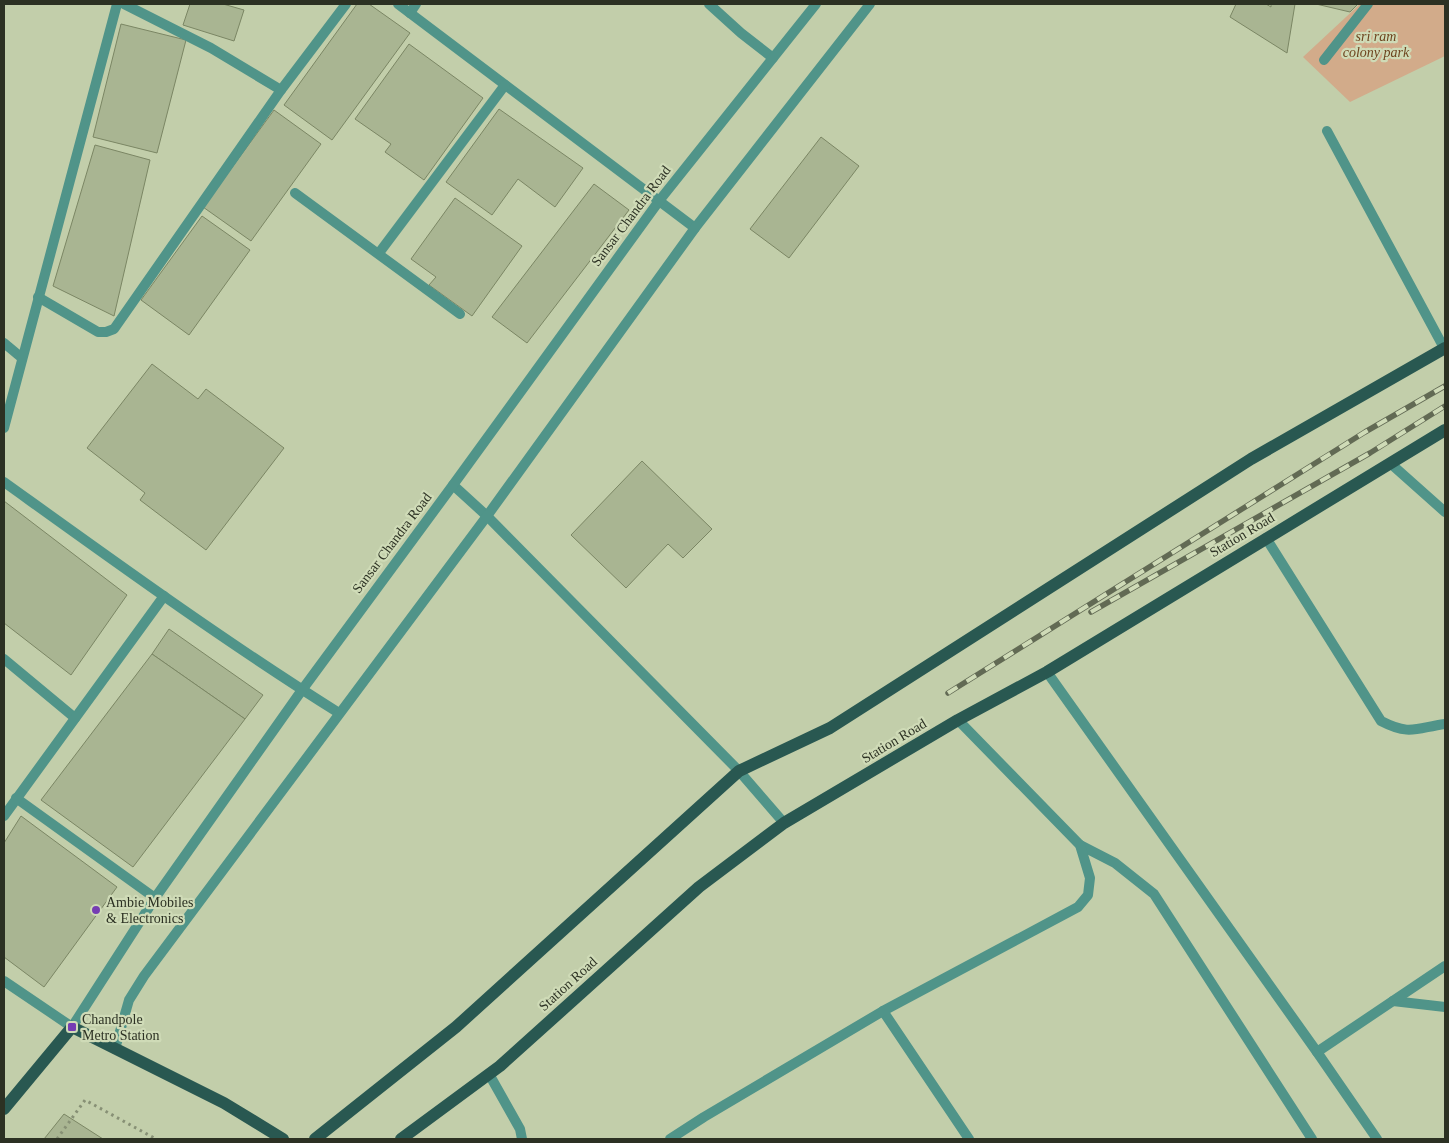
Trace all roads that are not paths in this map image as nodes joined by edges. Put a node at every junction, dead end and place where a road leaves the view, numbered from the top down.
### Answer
1 (117, 4) edge
2 (124, 4) edge
3 (346, 4) edge
4 (398, 4) edge
5 (416, 4) edge
6 (708, 4) edge
7 (816, 4) edge
8 (870, 4) edge
9 (1368, 4) edge
10 (410, 13) junction
11 (773, 58) junction
12 (1324, 60) dead end
13 (505, 85) junction
14 (282, 90) junction
15 (1327, 131) dead end
16 (295, 192) dead end
17 (659, 201) junction
18 (695, 228) junction
19 (379, 253) junction
20 (38, 297) junction
21 (460, 314) dead end
22 (4, 343) edge
23 (1445, 348) edge
24 (22, 358) junction
25 (4, 428) edge
26 (1445, 430) edge
27 (1390, 463) junction
28 (4, 482) edge
29 (453, 485) junction
30 (1445, 512) edge
31 (487, 516) junction
32 (1266, 538) junction
33 (164, 596) junction
34 (4, 658) edge
35 (1047, 672) junction
36 (302, 690) junction
37 (339, 713) junction
38 (75, 718) junction
39 (958, 720) junction
40 (1445, 724) edge
41 (739, 771) junction
42 (16, 798) junction
43 (4, 816) edge
44 (784, 823) junction
45 (1080, 845) junction
46 (155, 898) junction
47 (1445, 966) edge
48 (4, 981) edge
49 (1393, 1001) junction
50 (1445, 1007) edge
51 (883, 1011) junction
52 (72, 1027) junction
53 (115, 1048) junction
54 (1317, 1052) junction
55 (488, 1074) junction
56 (4, 1109) edge
57 (283, 1139) edge
58 (315, 1139) edge
59 (401, 1139) edge
60 (522, 1139) edge
61 (670, 1139) edge
62 (967, 1139) edge
63 (1312, 1139) edge
64 (1377, 1139) edge

1 - 20 street
2 - 14 street
3 - 14 street
4 - 10 street
5 - 10 street
6 - 11 street
7 - 11 street, Sansar Chandra Road
8 - 18 street
9 - 12 street
10 - 13 street
11 - 17 street, Sansar Chandra Road
13 - 17 street
13 - 19 street
14 - 20 street
15 - 23 street
16 - 19 street
17 - 18 street
17 - 29 street, Sansar Chandra Road
18 - 31 street
19 - 21 street
20 - 24 street
22 - 24 street
23 - 41 main road
24 - 25 street
26 - 27 main road, Station Road
27 - 30 street
27 - 32 main road, Station Road
28 - 33 street
29 - 31 street
29 - 36 street, Sansar Chandra Road
31 - 37 street
31 - 41 street
32 - 35 main road, Station Road
32 - 40 street
33 - 36 street
33 - 38 street
34 - 38 street
35 - 39 main road, Station Road
35 - 54 street
36 - 37 street
36 - 46 street, Sansar Chandra Road
37 - 53 street
38 - 42 street
39 - 44 main road, Station Road
39 - 45 street
41 - 44 street
41 - 58 main road
42 - 43 street
42 - 46 street
44 - 55 main road, Station Road
45 - 51 street
45 - 63 street
46 - 52 street, Sansar Chandra Road
47 - 49 street
48 - 52 street
49 - 50 street
49 - 54 street
51 - 61 street
51 - 62 street
52 - 53 main road
52 - 56 main road, Sansar Chandra Road
53 - 57 main road
54 - 64 street
55 - 59 main road, Station Road
55 - 60 street

